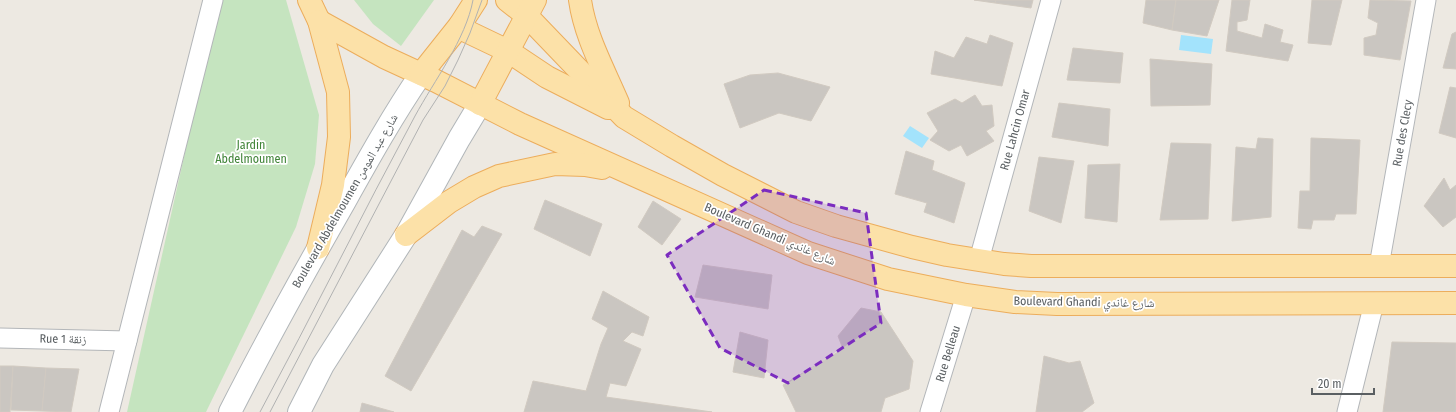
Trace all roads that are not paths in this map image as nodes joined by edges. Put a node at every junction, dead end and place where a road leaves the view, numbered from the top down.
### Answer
1 (213, 0) edge
2 (309, 0) edge
3 (476, 0) edge
4 (507, 0) edge
5 (580, 0) edge
6 (1051, 0) edge
7 (1426, 0) edge
8 (531, 8) edge
9 (319, 21) junction
10 (460, 25) junction
11 (508, 51) junction
12 (421, 74) junction
13 (480, 104) junction
14 (624, 116) junction
15 (626, 172) junction
16 (406, 235) junction
17 (318, 248) junction
18 (979, 260) junction
19 (1379, 266) junction
20 (1456, 266) edge
21 (966, 295) junction
22 (1374, 303) junction
23 (1456, 303) edge
24 (0, 338) edge
25 (127, 341) junction
26 (109, 412) edge
27 (230, 412) edge
28 (298, 412) edge
29 (930, 412) edge
30 (1347, 412) edge

1 - 25 street
2 - 9 main road
3 - 10 main road, Boulevard Abdelmoumen شارع عبد المومن
4 - 8 main road
5 - 14 main road
6 - 18 street, Rue Lahcin Omar
7 - 19 street, Rue des Clecy
8 - 11 main road
8 - 14 main road
9 - 12 main road, Boulevard Ghandi شارع غاندي
9 - 17 main road
10 - 11 main road
10 - 12 main road, Boulevard Abdelmoumen شارع عبد المومن
11 - 13 main road
11 - 14 main road
12 - 13 main road, Boulevard Ghandi شارع غاندي
12 - 17 main road, Boulevard Abdelmoumen شارع عبد المومن
13 - 15 main road, Boulevard Ghandi شارع غاندي
13 - 16 main road
14 - 18 main road
15 - 16 main road
15 - 21 main road, Boulevard Ghandi شارع غاندي
16 - 28 main road
17 - 27 main road, Boulevard Abdelmoumen شارع عبد المومن
18 - 19 main road
19 - 20 main road
21 - 22 main road, Boulevard Ghandi شارع غاندي
21 - 29 street, Rue Belleau
22 - 23 main road, Boulevard Ghandi شارع غاندي
22 - 30 street
24 - 25 street, Rue 1 زنقة
25 - 26 street

